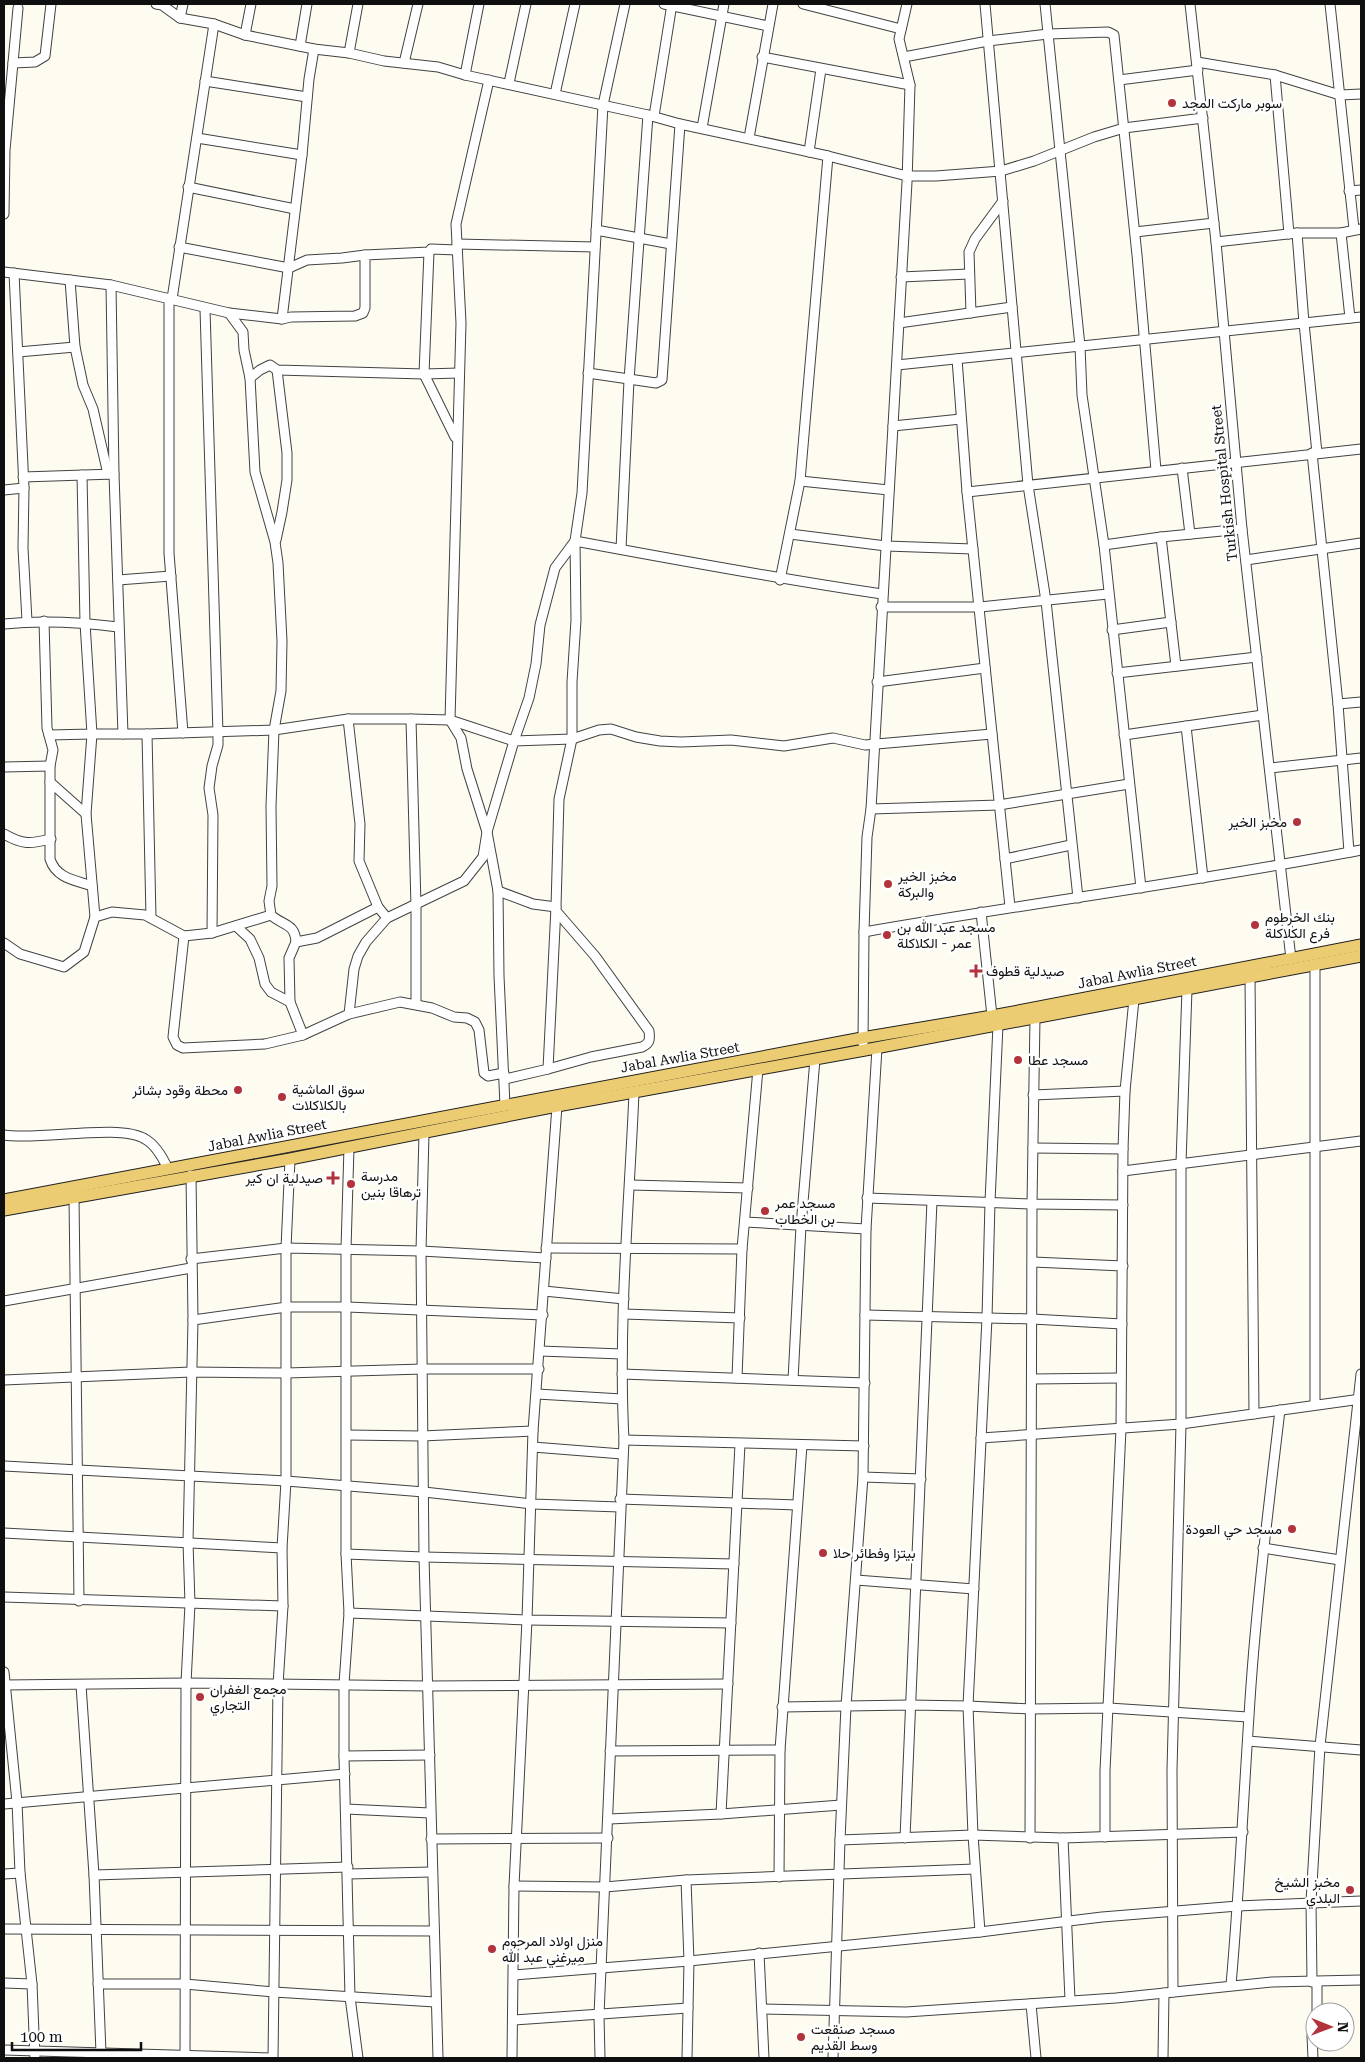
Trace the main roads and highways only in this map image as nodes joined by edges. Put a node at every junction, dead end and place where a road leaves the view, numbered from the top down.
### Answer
1 (1361, 945) edge
2 (1361, 956) edge
3 (995, 1020) junction
4 (4, 1200) edge
5 (4, 1210) edge

1 - 3 main road, Jabal Awlia Street
2 - 3 main road, Jabal Awlia Street
3 - 4 main road, Jabal Awlia Street
3 - 5 main road, Jabal Awlia Street

